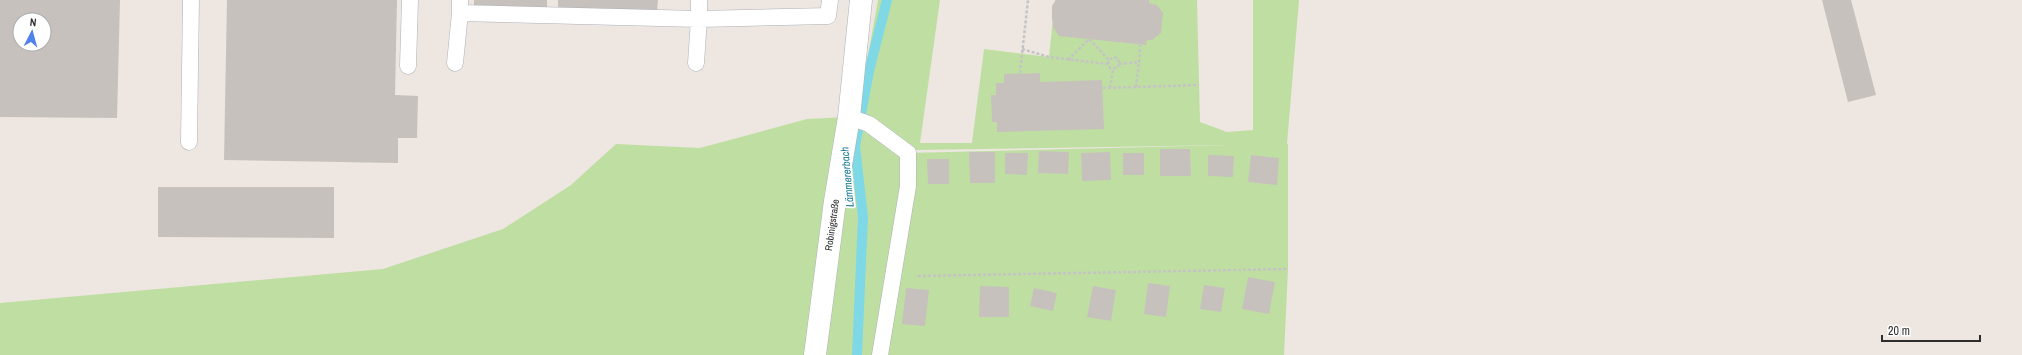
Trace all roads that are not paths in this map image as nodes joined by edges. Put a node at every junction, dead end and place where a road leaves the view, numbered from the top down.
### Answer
1 (191, 0) edge
2 (410, 0) edge
3 (699, 0) edge
4 (830, 0) edge
5 (861, 0) edge
6 (460, 7) edge
7 (699, 19) junction
8 (455, 63) dead end
9 (696, 63) dead end
10 (408, 66) dead end
11 (859, 121) junction
12 (189, 142) dead end
13 (815, 355) edge
14 (880, 355) edge

1 - 12 lane
2 - 10 lane
3 - 7 lane
4 - 7 lane
5 - 11 street, Robinigstraße
6 - 7 lane
6 - 8 lane
7 - 9 lane
11 - 13 street, Robinigstraße
11 - 14 lane

